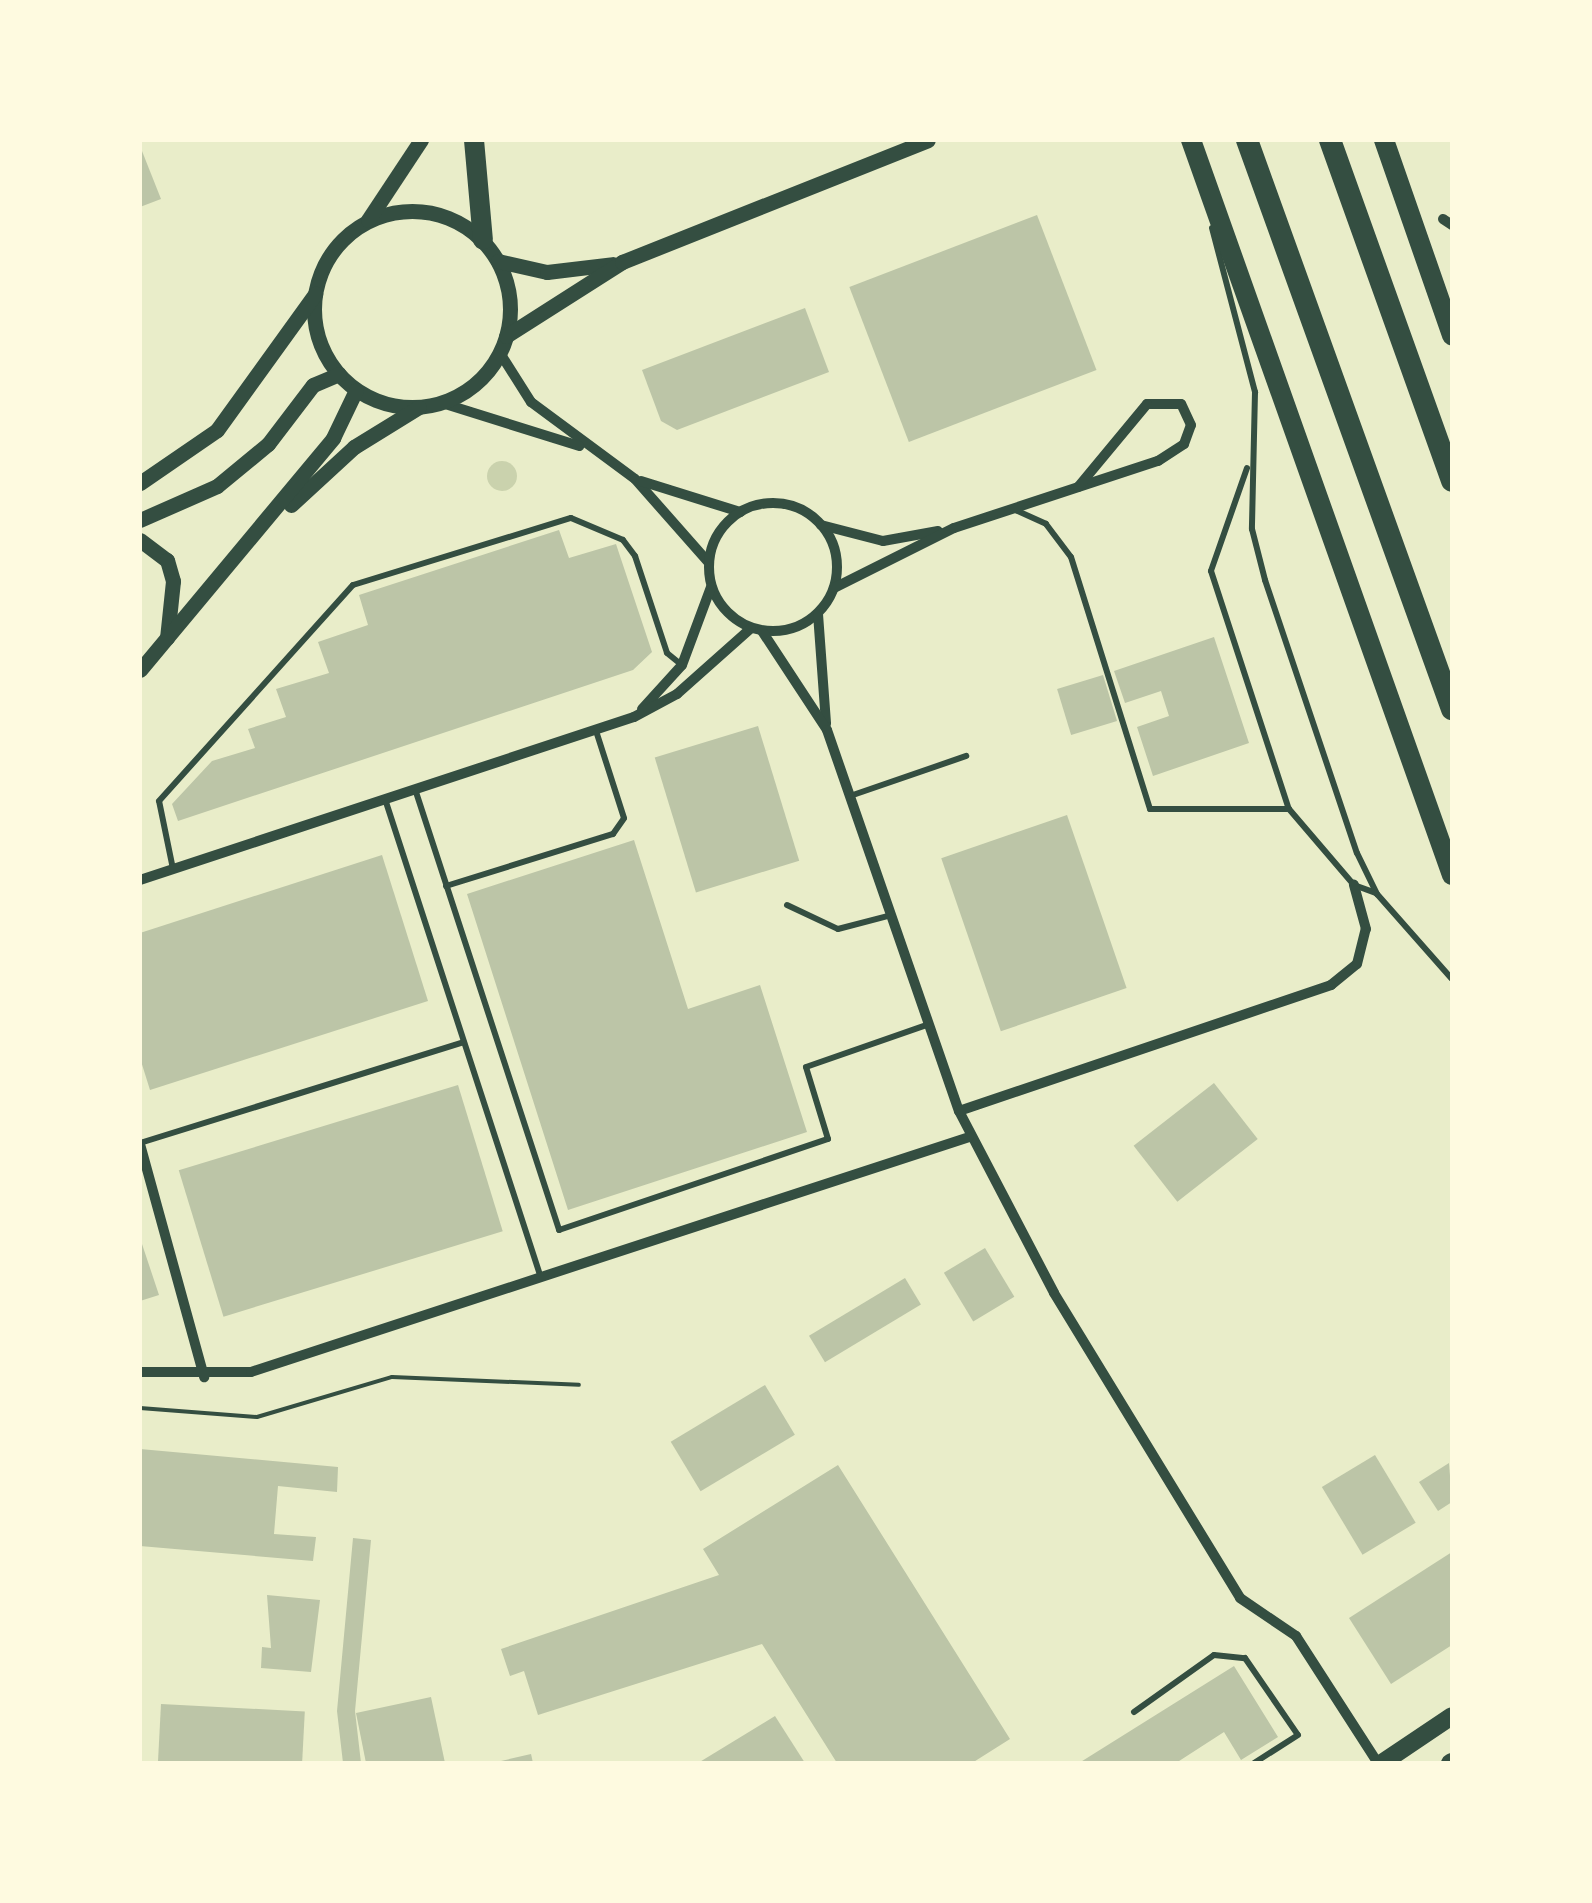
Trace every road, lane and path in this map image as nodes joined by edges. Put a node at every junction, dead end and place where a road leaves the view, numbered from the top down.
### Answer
1 (421, 140) edge
2 (474, 140) edge
3 (928, 140) edge
4 (1190, 140) edge
5 (1248, 140) edge
6 (1330, 140) edge
7 (1383, 140) edge
8 (366, 221) junction
9 (482, 240) junction
10 (498, 261) junction
11 (622, 262) junction
12 (314, 294) junction
13 (1452, 334) edge
14 (506, 336) junction
15 (500, 353) junction
16 (338, 374) junction
17 (356, 390) junction
18 (442, 402) junction
19 (419, 407) junction
20 (592, 450) junction
21 (1250, 458) junction
22 (635, 479) junction
23 (1452, 481) edge
24 (140, 483) edge
25 (1078, 487) junction
26 (1012, 508) junction
27 (740, 512) junction
28 (140, 520) edge
29 (821, 524) junction
30 (954, 528) junction
31 (258, 534) junction
32 (140, 540) edge
33 (708, 563) junction
34 (711, 586) junction
35 (834, 588) junction
36 (818, 614) junction
37 (756, 630) junction
38 (167, 642) junction
39 (682, 665) junction
40 (140, 670) edge
41 (1452, 709) edge
42 (634, 717) junction
43 (595, 730) junction
44 (827, 730) junction
45 (966, 756) dead end
46 (416, 789) junction
47 (848, 796) junction
48 (385, 799) junction
49 (1289, 809) junction
50 (173, 869) junction
51 (1452, 874) edge
52 (140, 880) edge
53 (1354, 885) junction
54 (446, 886) junction
55 (1377, 894) junction
56 (787, 905) dead end
57 (888, 916) junction
58 (1452, 979) edge
59 (924, 1026) junction
60 (464, 1042) junction
61 (959, 1112) junction
62 (970, 1137) junction
63 (140, 1144) edge
64 (541, 1278) junction
65 (140, 1372) edge
66 (204, 1377) junction
67 (579, 1384) dead end
68 (140, 1408) edge
69 (1134, 1712) dead end
70 (1452, 1716) edge
71 (1254, 1763) edge
72 (1380, 1763) edge

1 - 8 street
2 - 9 highway
3 - 11 street
4 - 21 lane
4 - 51 highway
5 - 41 highway
6 - 23 highway
7 - 13 highway
8 - 9 street
8 - 12 street
9 - 10 street
10 - 11 street
10 - 14 street
11 - 14 street
12 - 16 street
12 - 24 street
14 - 15 street
15 - 18 street
15 - 20 street
16 - 17 street
16 - 28 street
17 - 19 street
17 - 31 street
18 - 19 street
18 - 20 street
19 - 31 street
20 - 22 street
21 - 49 lane
21 - 55 lane
22 - 27 street
22 - 33 street
25 - 25 street
25 - 26 street
26 - 30 street
26 - 49 lane
27 - 29 street
27 - 33 street
29 - 30 street
29 - 35 street
30 - 35 street
31 - 38 street
32 - 38 street
33 - 34 street
34 - 37 street
34 - 39 street
35 - 36 street
36 - 37 street
36 - 44 street
37 - 42 street
37 - 44 street
38 - 40 street
39 - 42 street
39 - 50 lane
42 - 43 street
43 - 46 street
43 - 54 lane
44 - 47 street
45 - 47 lane
46 - 48 street
46 - 54 lane
47 - 57 street
48 - 50 street
48 - 60 lane
49 - 53 lane
50 - 52 street
53 - 55 lane
53 - 61 street
54 - 59 lane
55 - 58 lane
56 - 57 lane
57 - 59 street
59 - 61 street
60 - 63 lane
60 - 64 lane
61 - 62 street
62 - 64 street
62 - 72 street
63 - 66 street
64 - 66 street
65 - 66 street
67 - 68 path
69 - 71 lane
70 - 72 main road

